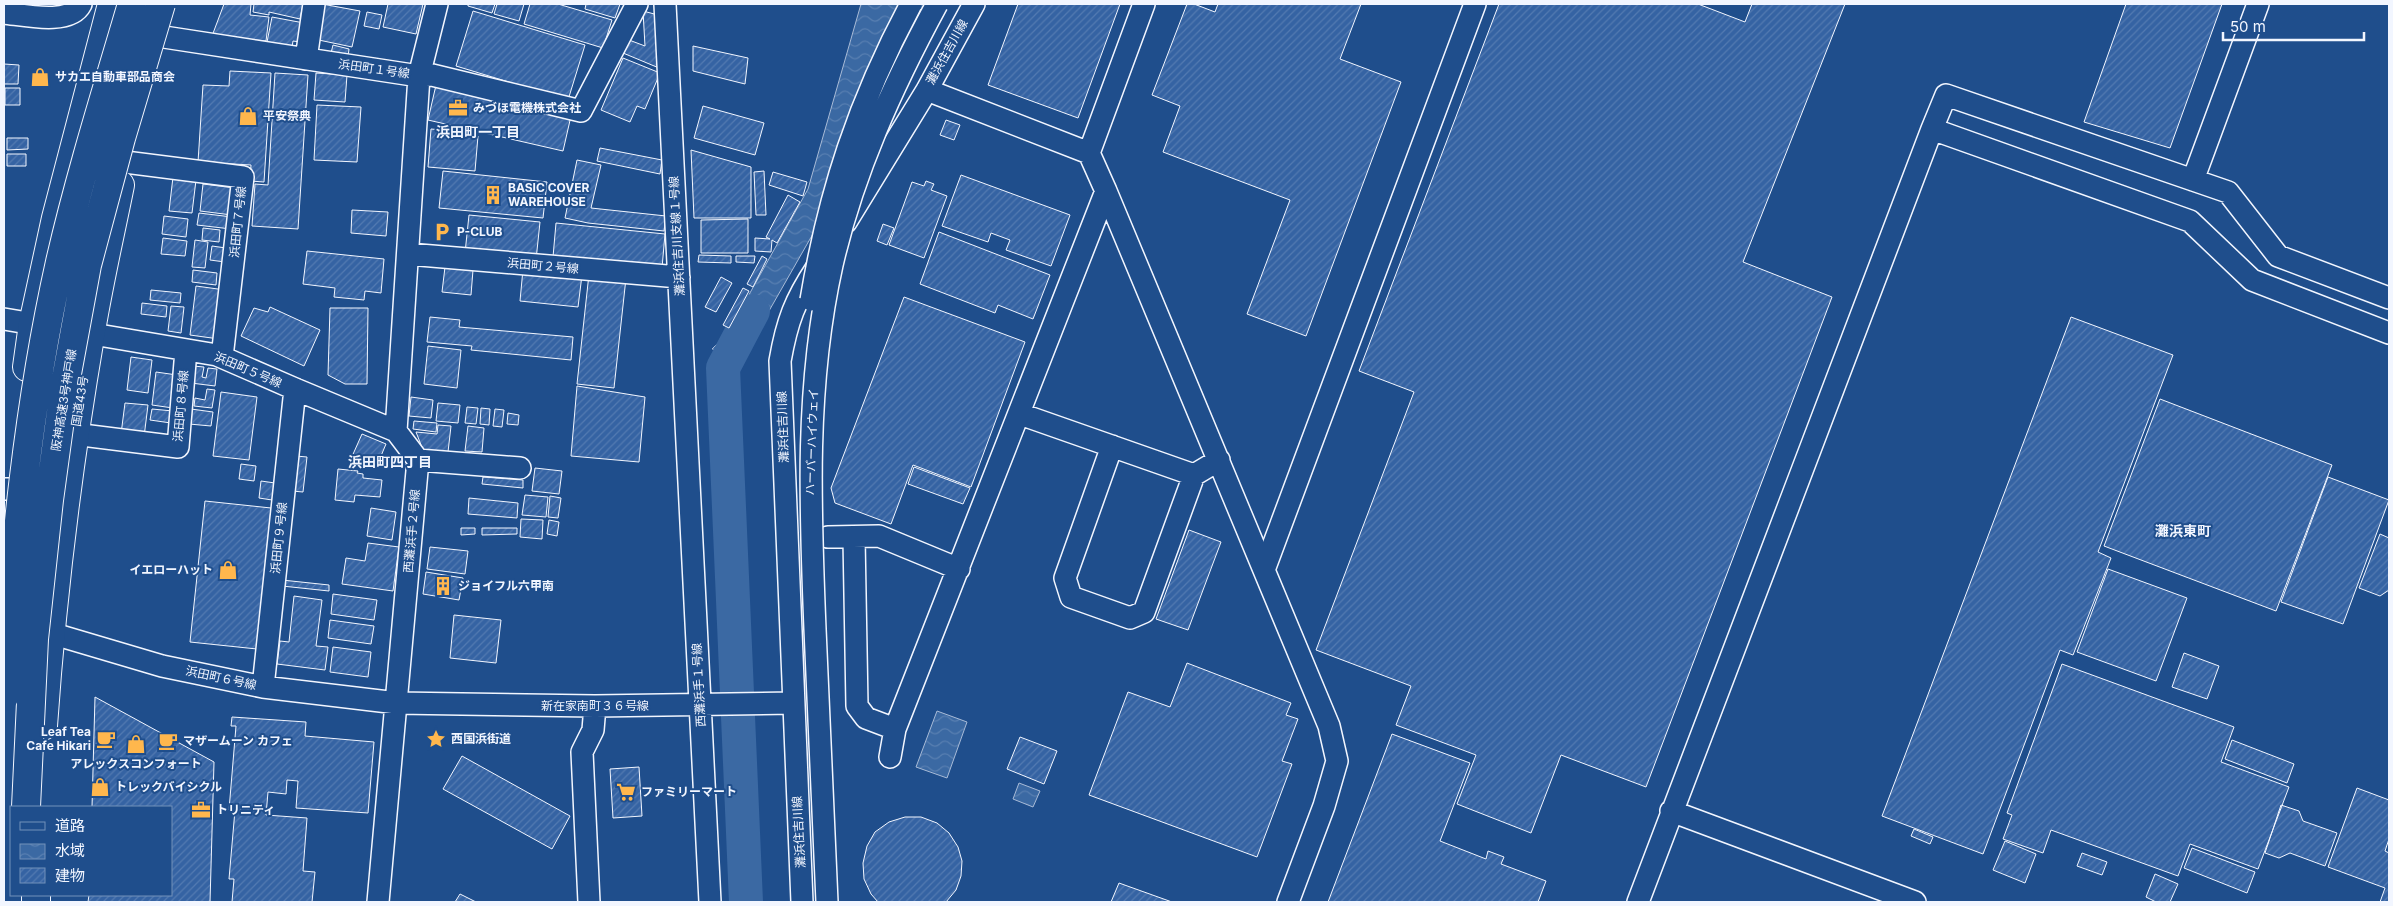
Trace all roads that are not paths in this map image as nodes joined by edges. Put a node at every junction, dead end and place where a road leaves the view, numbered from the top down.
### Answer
1 (81, 4) edge
2 (112, 4) edge
3 (132, 4) edge
4 (160, 4) edge
5 (175, 4) edge
6 (314, 4) edge
7 (437, 4) edge
8 (637, 4) edge
9 (666, 4) edge
10 (910, 4) edge
11 (936, 4) edge
12 (974, 4) edge
13 (1144, 4) edge
14 (1475, 4) edge
15 (2258, 4) edge
16 (4, 13) edge
17 (164, 38) junction
18 (306, 59) junction
19 (419, 76) junction
20 (927, 90) junction
21 (1932, 129) junction
22 (1089, 153) junction
23 (125, 162) junction
24 (2193, 180) junction
25 (1106, 191) junction
26 (408, 254) junction
27 (679, 278) junction
28 (2389, 298) edge
29 (4, 319) edge
30 (33, 324) junction
31 (2389, 333) edge
32 (90, 335) junction
33 (186, 350) junction
34 (222, 357) junction
35 (294, 390) junction
36 (1020, 414) junction
37 (396, 431) junction
38 (74, 434) junction
39 (1112, 446) junction
40 (418, 460) junction
41 (1218, 460) junction
42 (688, 467) joint
43 (520, 468) dead end
44 (1194, 475) junction
45 (7, 489) edge
46 (4, 534) edge
47 (828, 537) dead end
48 (854, 538) junction
49 (959, 569) junction
50 (1264, 570) junction
51 (4, 616) edge
52 (50, 634) junction
53 (263, 687) junction
54 (4, 698) edge
55 (397, 703) junction
56 (793, 703) junction
57 (595, 706) junction
58 (700, 706) junction
59 (896, 729) junction
60 (890, 757) dead end
61 (26, 806) edge
62 (36, 806) edge
63 (1671, 811) junction
64 (378, 902) edge
65 (589, 902) edge
66 (710, 902) edge
67 (802, 902) edge
68 (816, 902) edge
69 (827, 902) edge
70 (1288, 902) edge
71 (1638, 902) edge
72 (1915, 902) edge

1 - 16 street
2 - 30 highway
3 - 54 highway, bridge
4 - 61 highway, 阪神高速3号神戸線, bridge
5 - 17 highway, 国道43号
6 - 18 street
7 - 19 street
8 - 19 street, 浜田町１号線
9 - 27 street, 灘浜住吉川支線１号線
10 - 68 street, ハーバーハイウェイ, bridge
11 - 69 street, ハーバーハイウェイ, bridge
12 - 20 street, 灘浜住吉川線
13 - 22 street
14 - 50 street
15 - 24 street
17 - 18 street, 浜田町１号線
17 - 23 highway, 国道43号
18 - 19 street, 浜田町１号線
19 - 26 street
20 - 22 street
20 - 56 street, 灘浜住吉川線
21 - 24 street
21 - 31 street
21 - 63 street
22 - 25 street
23 - 32 highway, 国道43号
23 - 34 street, 浜田町７号線
24 - 28 street
25 - 36 street
25 - 41 street
26 - 27 street, 浜田町２号線
26 - 37 street
27 - 42 street, 灘浜住吉川支線１号線
29 - 30 street, 浜田町５号線
30 - 32 street, 浜田町５号線
30 - 45 highway
32 - 33 street, 浜田町５号線
32 - 38 highway, 国道43号
33 - 34 street, 浜田町５号線
33 - 38 street, 浜田町８号線
34 - 35 street, 浜田町５号線
35 - 37 street, 浜田町５号線
35 - 53 street, 浜田町９号線
36 - 39 street
36 - 49 street
37 - 40 street
38 - 52 highway, 国道43号
39 - 44 street
39 - 44 street
40 - 43 street
40 - 55 street, 西灘浜手２号線
41 - 44 street
41 - 50 street
42 - 58 street, 西灘浜手１号線
45 - 46 highway
47 - 48 street
48 - 49 street
48 - 59 street
49 - 59 street
50 - 70 street
51 - 52 street, 浜田町６号線
52 - 53 street, 浜田町６号線
52 - 62 highway, 国道43号
53 - 55 street, 浜田町６号線
55 - 57 street, 新在家南町３６号線
55 - 64 street, 西灘浜手２号線
56 - 58 street, 新在家南町３６号線
56 - 67 street, 灘浜住吉川線
57 - 58 street, 新在家南町３６号線
57 - 65 street
58 - 66 street, 西灘浜手１号線
59 - 60 street
63 - 71 street
63 - 72 street

